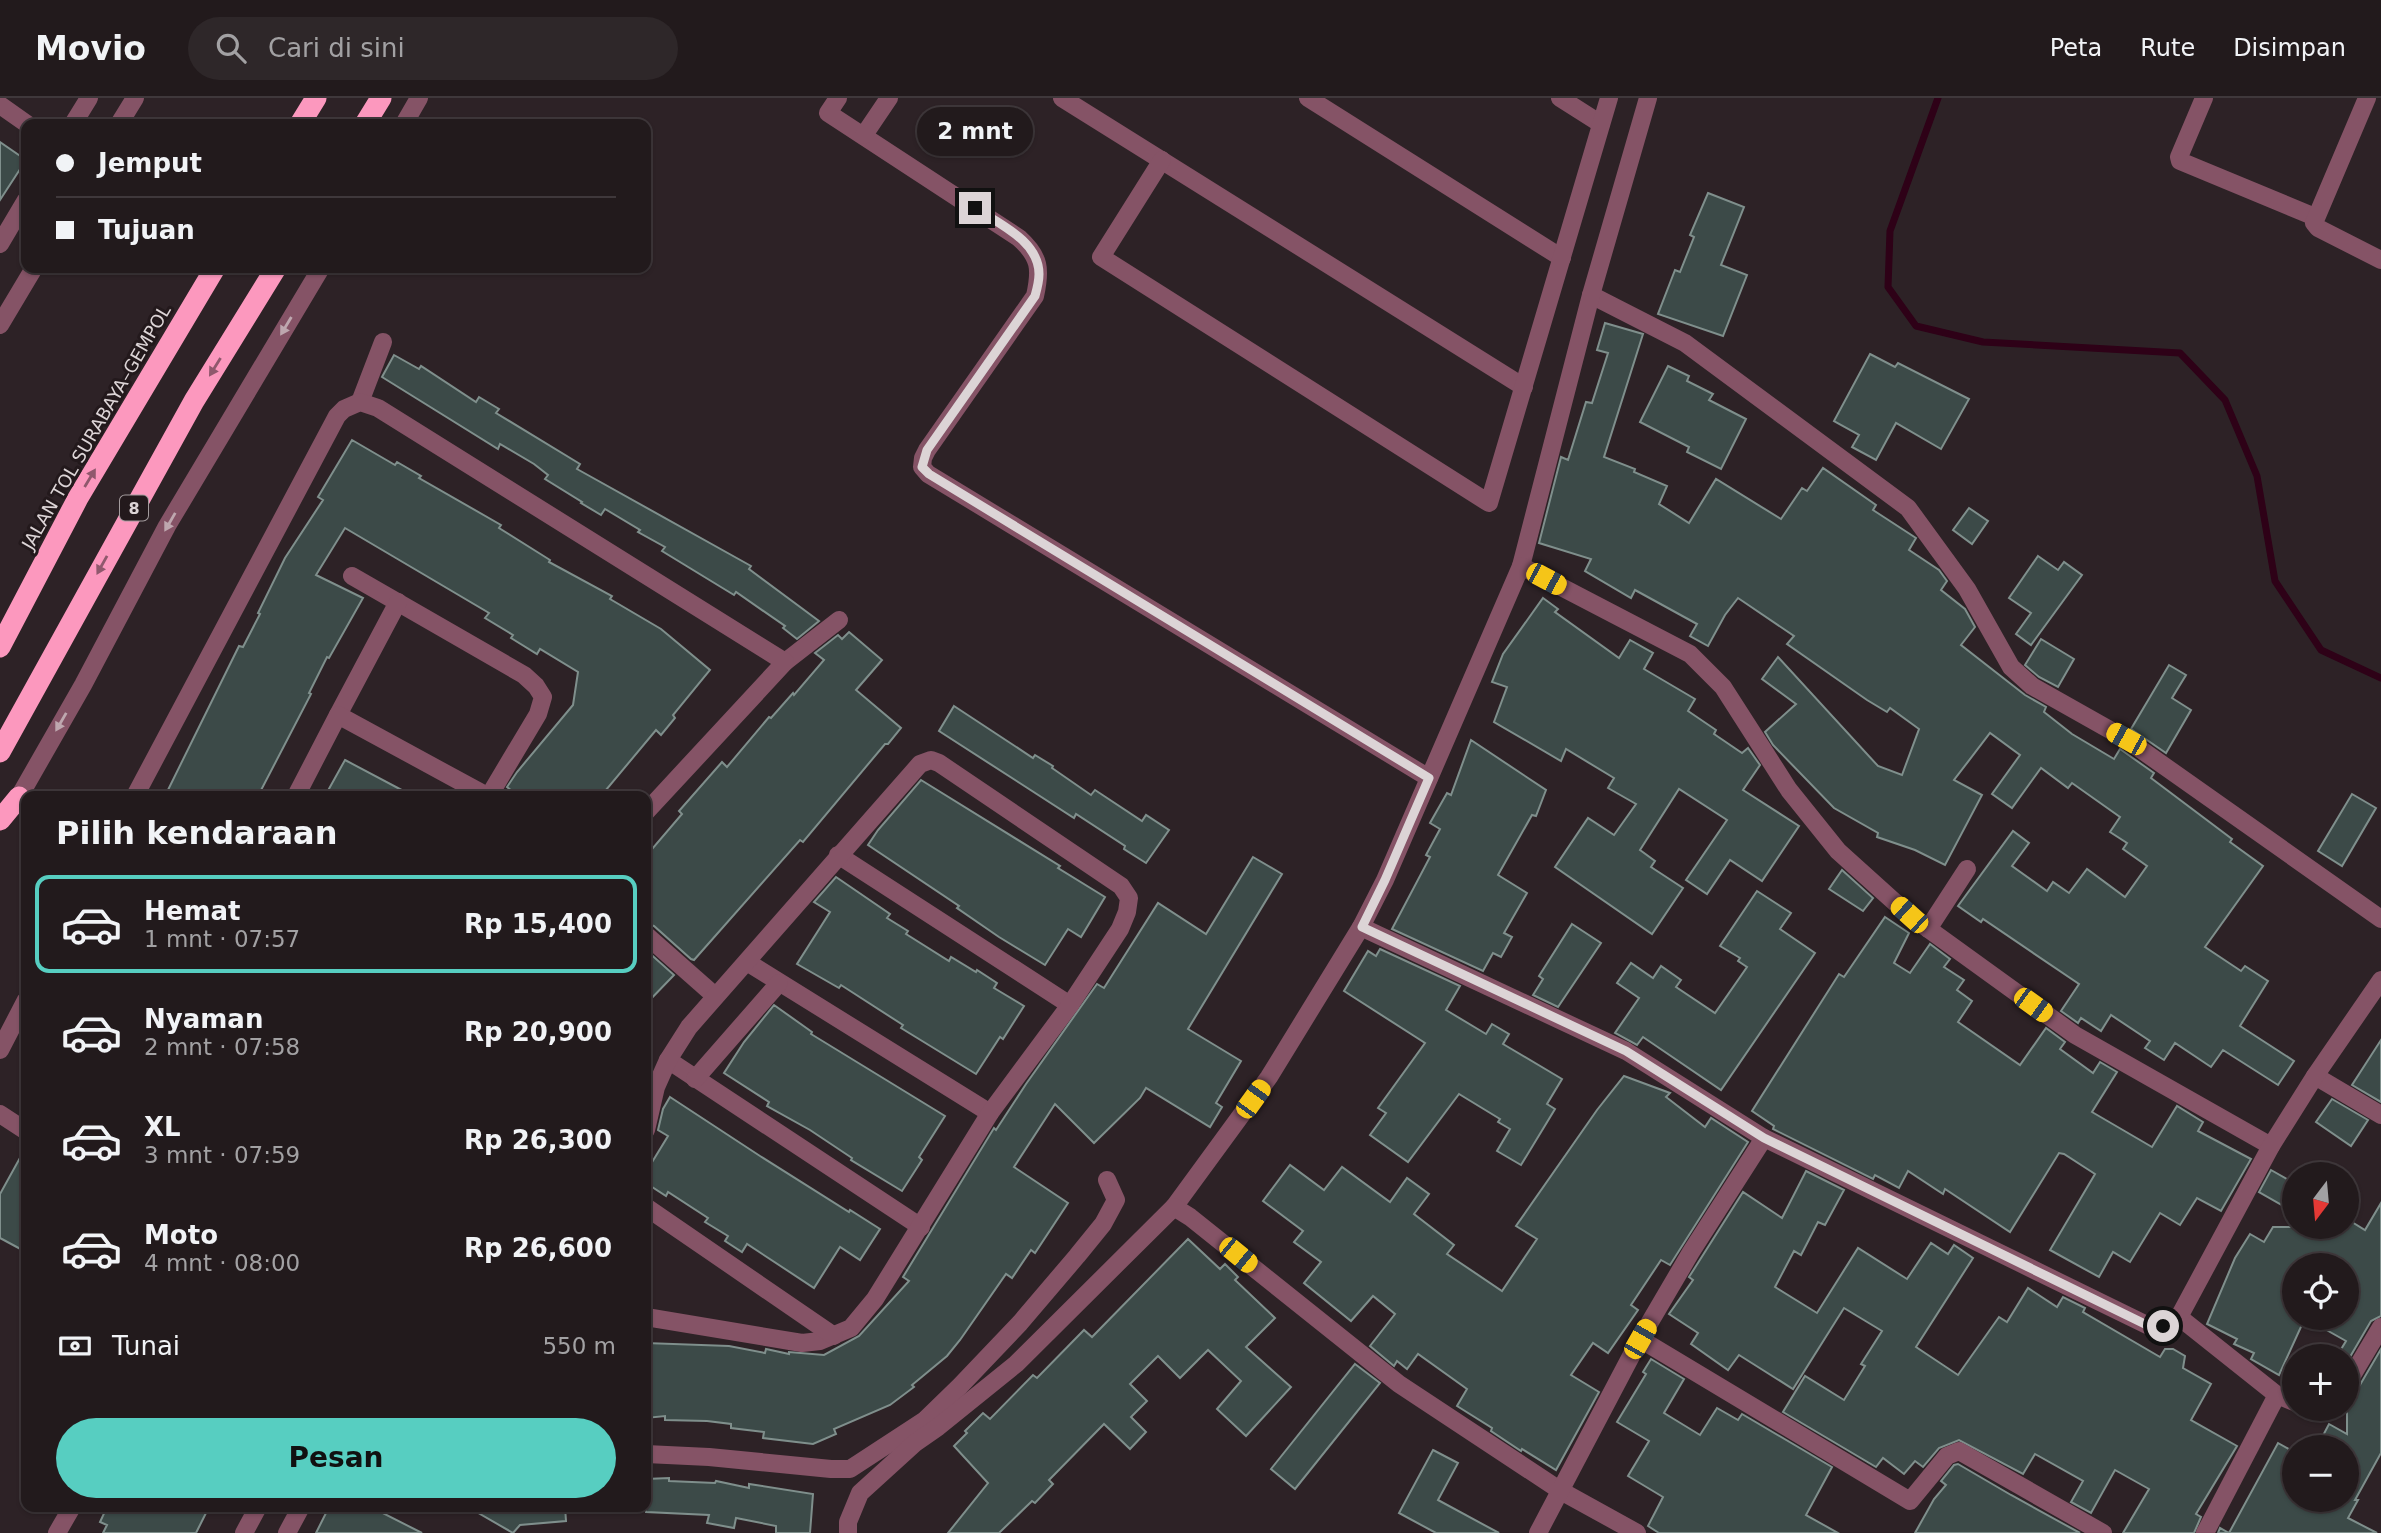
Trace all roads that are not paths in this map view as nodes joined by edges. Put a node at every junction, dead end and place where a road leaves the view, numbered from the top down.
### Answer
1 (89, 98) edge
2 (135, 98) edge
3 (316, 98) edge
4 (381, 98) edge
5 (419, 98) edge
6 (889, 98) edge
7 (1062, 98) edge
8 (1308, 98) edge
9 (1560, 98) edge
10 (1609, 98) edge
11 (1648, 98) edge
12 (2204, 98) edge
13 (2367, 98) edge
14 (0, 105) edge
15 (833, 105) edge
16 (76, 119) edge
17 (122, 119) edge
18 (303, 119) edge
19 (368, 119) edge
20 (407, 119) edge
21 (21, 120) edge
22 (1601, 124) junction
23 (864, 135) junction
24 (1161, 160) junction
25 (21, 208) edge
26 (2315, 217) junction
27 (0, 244) edge
28 (1562, 258) junction
29 (2381, 260) edge
30 (31, 273) edge
31 (212, 273) edge
32 (273, 273) edge
33 (318, 273) edge
34 (1591, 295) junction
35 (0, 325) edge
36 (383, 342) dead end
37 (1524, 387) junction
38 (360, 402) junction
39 (1521, 566) junction
40 (352, 576) dead end
41 (398, 602) junction
42 (839, 620) dead end
43 (0, 647) edge
44 (786, 662) junction
45 (338, 715) junction
46 (0, 752) edge
47 (1429, 778) junction
48 (22, 791) edge
49 (138, 791) edge
50 (299, 791) edge
51 (479, 791) edge
52 (491, 791) edge
53 (21, 794) edge
54 (19, 797) joint
55 (651, 807) edge
56 (0, 820) edge
57 (838, 855) junction
58 (1966, 869) dead end
59 (2381, 919) edge
60 (1362, 927) junction
61 (1928, 929) junction
62 (651, 940) edge
63 (747, 962) junction
64 (2381, 980) edge
65 (779, 983) junction
66 (714, 995) junction
67 (1070, 1005) junction
68 (21, 1009) edge
69 (0, 1049) edge
70 (668, 1060) junction
71 (2315, 1076) junction
72 (695, 1079) junction
73 (651, 1108) edge
74 (990, 1113) junction
75 (0, 1114) edge
76 (2381, 1115) edge
77 (21, 1128) edge
78 (1764, 1138) junction
79 (2271, 1146) junction
80 (1107, 1180) dead end
81 (1174, 1208) junction
82 (651, 1210) edge
83 (921, 1227) junction
84 (2179, 1317) junction
85 (651, 1318) edge
86 (2381, 1327) edge
87 (834, 1336) junction
88 (1640, 1339) junction
89 (2359, 1364) edge
90 (2282, 1396) edge
91 (2282, 1406) edge
92 (651, 1454) edge
93 (1561, 1491) junction
94 (69, 1512) edge
95 (255, 1512) edge
96 (298, 1512) edge
97 (57, 1533) edge
98 (244, 1533) edge
99 (287, 1533) edge
100 (848, 1533) edge
101 (1538, 1533) edge
102 (1637, 1533) edge
103 (2103, 1533) edge
104 (2205, 1533) edge

1 - 16 street
2 - 17 street
3 - 18 highway
4 - 19 highway
5 - 20 street
6 - 23 street
7 - 24 street
8 - 28 street
9 - 22 street
10 - 22 street
11 - 34 street
12 - 26 street
13 - 26 street
14 - 21 street
15 - 23 street
22 - 28 street
23 - 47 street
24 - 37 street
24 - 37 street
25 - 27 street
26 - 29 street
28 - 37 street
30 - 35 street
43 -> 31 highway, JALAN TOL SURABAYA–GEMPOL
32 -> 46 highway, 8
33 -> 48 street
34 - 39 street
34 - 59 street
36 - 38 street
38 - 44 street
38 - 49 street
39 - 47 street
39 - 61 street
40 - 41 street
41 - 45 street
41 - 52 street
42 - 44 street
44 - 55 street
45 - 50 street
45 - 51 street
47 - 60 street
53 -> 54 street
54 - 56 highway
57 - 63 street
57 - 67 street
57 - 67 street
58 - 61 street
60 - 78 street
60 - 81 street
61 - 79 street
62 - 66 street
63 - 65 street
63 - 66 street
64 - 71 street
65 - 72 street
65 - 74 street
66 - 70 street
67 - 74 street
68 - 69 street
70 - 72 street
70 - 73 street
71 - 76 street
71 - 79 street
72 - 83 street
74 - 83 street
75 - 77 street
78 - 84 street
78 - 88 street
79 - 84 street
80 - 92 street
81 - 93 street
81 - 100 street
82 - 87 street
83 - 87 street
84 - 90 street
85 - 87 street
86 - 89 street
88 - 93 street
88 - 103 street
91 - 104 street
93 - 101 street
93 - 102 street
94 - 97 street
95 - 98 street
96 - 99 street

